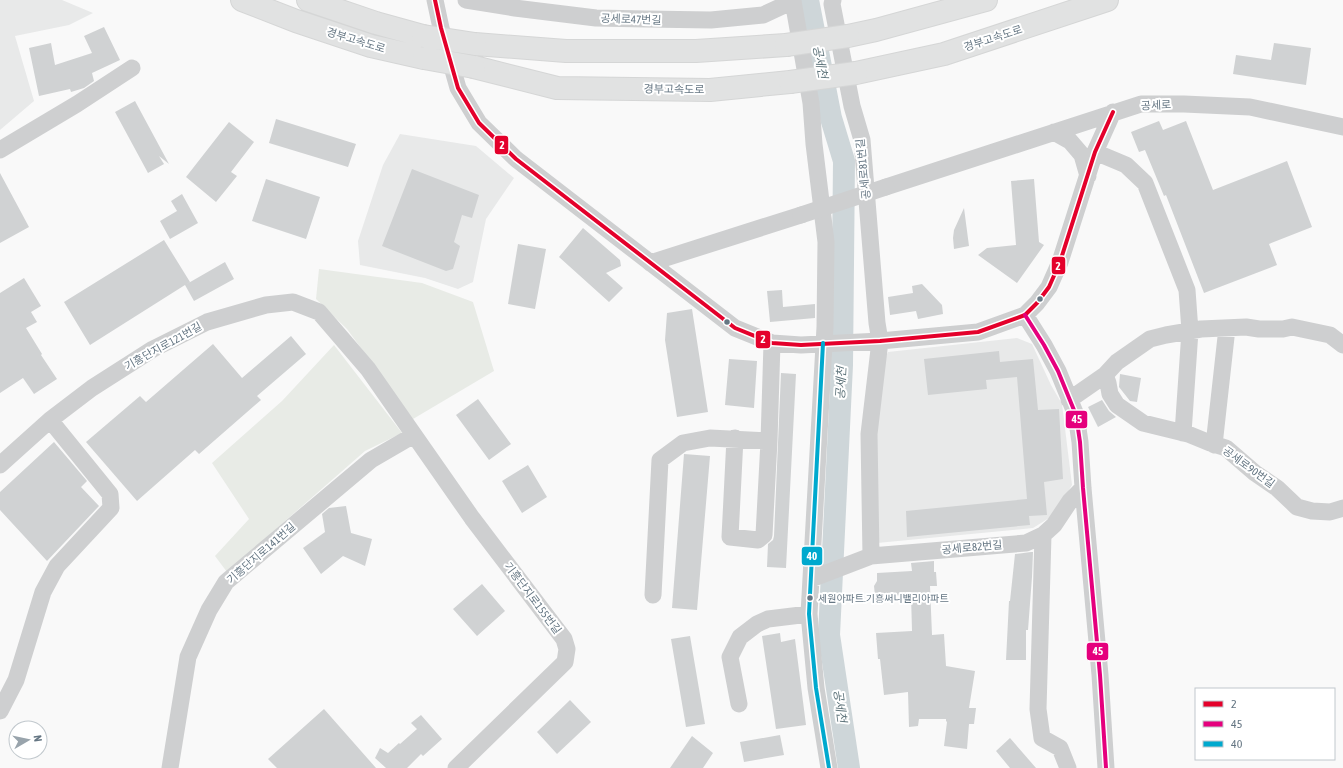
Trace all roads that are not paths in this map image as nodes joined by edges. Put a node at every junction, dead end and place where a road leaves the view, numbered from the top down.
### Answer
1 (242, 0) edge
2 (308, 0) edge
3 (435, 0) edge
4 (466, 0) edge
5 (833, 0) edge
6 (946, 0) edge
7 (986, 0) edge
8 (1107, 0) edge
9 (793, 1) edge
10 (876, 30) junction
11 (132, 68) dead end
12 (1113, 112) junction
13 (1343, 127) edge
14 (1054, 132) junction
15 (0, 150) edge
16 (1095, 152) junction
17 (1088, 176) junction
18 (650, 262) junction
19 (1025, 315) junction
20 (1227, 328) junction
21 (1190, 330) junction
22 (873, 341) junction
23 (772, 343) junction
24 (823, 344) junction
25 (1343, 345) edge
26 (1105, 375) junction
27 (1069, 400) junction
28 (50, 420) junction
29 (1183, 433) junction
30 (414, 436) junction
31 (735, 438) junction
32 (769, 441) junction
33 (1214, 444) junction
34 (0, 465) edge
35 (1083, 488) junction
36 (1343, 508) edge
37 (1043, 535) junction
38 (870, 556) junction
39 (811, 579) junction
40 (653, 595) dead end
41 (809, 614) junction
42 (739, 704) dead end
43 (0, 711) edge
44 (170, 768) edge
45 (456, 768) edge
46 (829, 768) edge
47 (1068, 768) edge
48 (1106, 768) edge

1 - 8 highway, 경부고속도로, bridge
2 - 10 highway, 경부고속도로, bridge
3 - 18 street
4 - 9 street, 공세로47번길
5 - 22 street, 공세로81번길
6 - 10 highway
7 - 10 highway, 경부고속도로
9 - 24 street
11 - 15 street
12 - 13 street, 공세로
12 - 14 street, 공세로
12 - 16 street
14 - 17 street
14 - 18 street, 공세로, bridge
16 - 17 street
16 - 21 street
17 - 19 street
18 - 23 street
19 - 22 street
19 - 27 street
20 - 21 street
20 - 25 street
20 - 33 street
21 - 26 street
21 - 29 street
22 - 24 street
22 - 38 street
23 - 24 street
23 - 32 street
24 - 39 street
26 - 27 street
26 - 29 street, 공세로90번길
27 - 35 street
28 - 30 street, 기흥단지로121번길
28 - 34 street, 기흥단지로121번길
28 - 43 street
29 - 33 street, 공세로90번길
30 - 44 street, 기흥단지로141번길
30 - 45 street, 기흥단지로155번길
31 - 32 street
31 - 32 street
31 - 40 street
33 - 36 street, 공세로90번길
35 - 37 street
35 - 48 street
37 - 38 street, 공세로82번길
37 - 47 street
38 - 39 street, 공세로82번길
39 - 41 street
41 - 42 street
41 - 46 street

